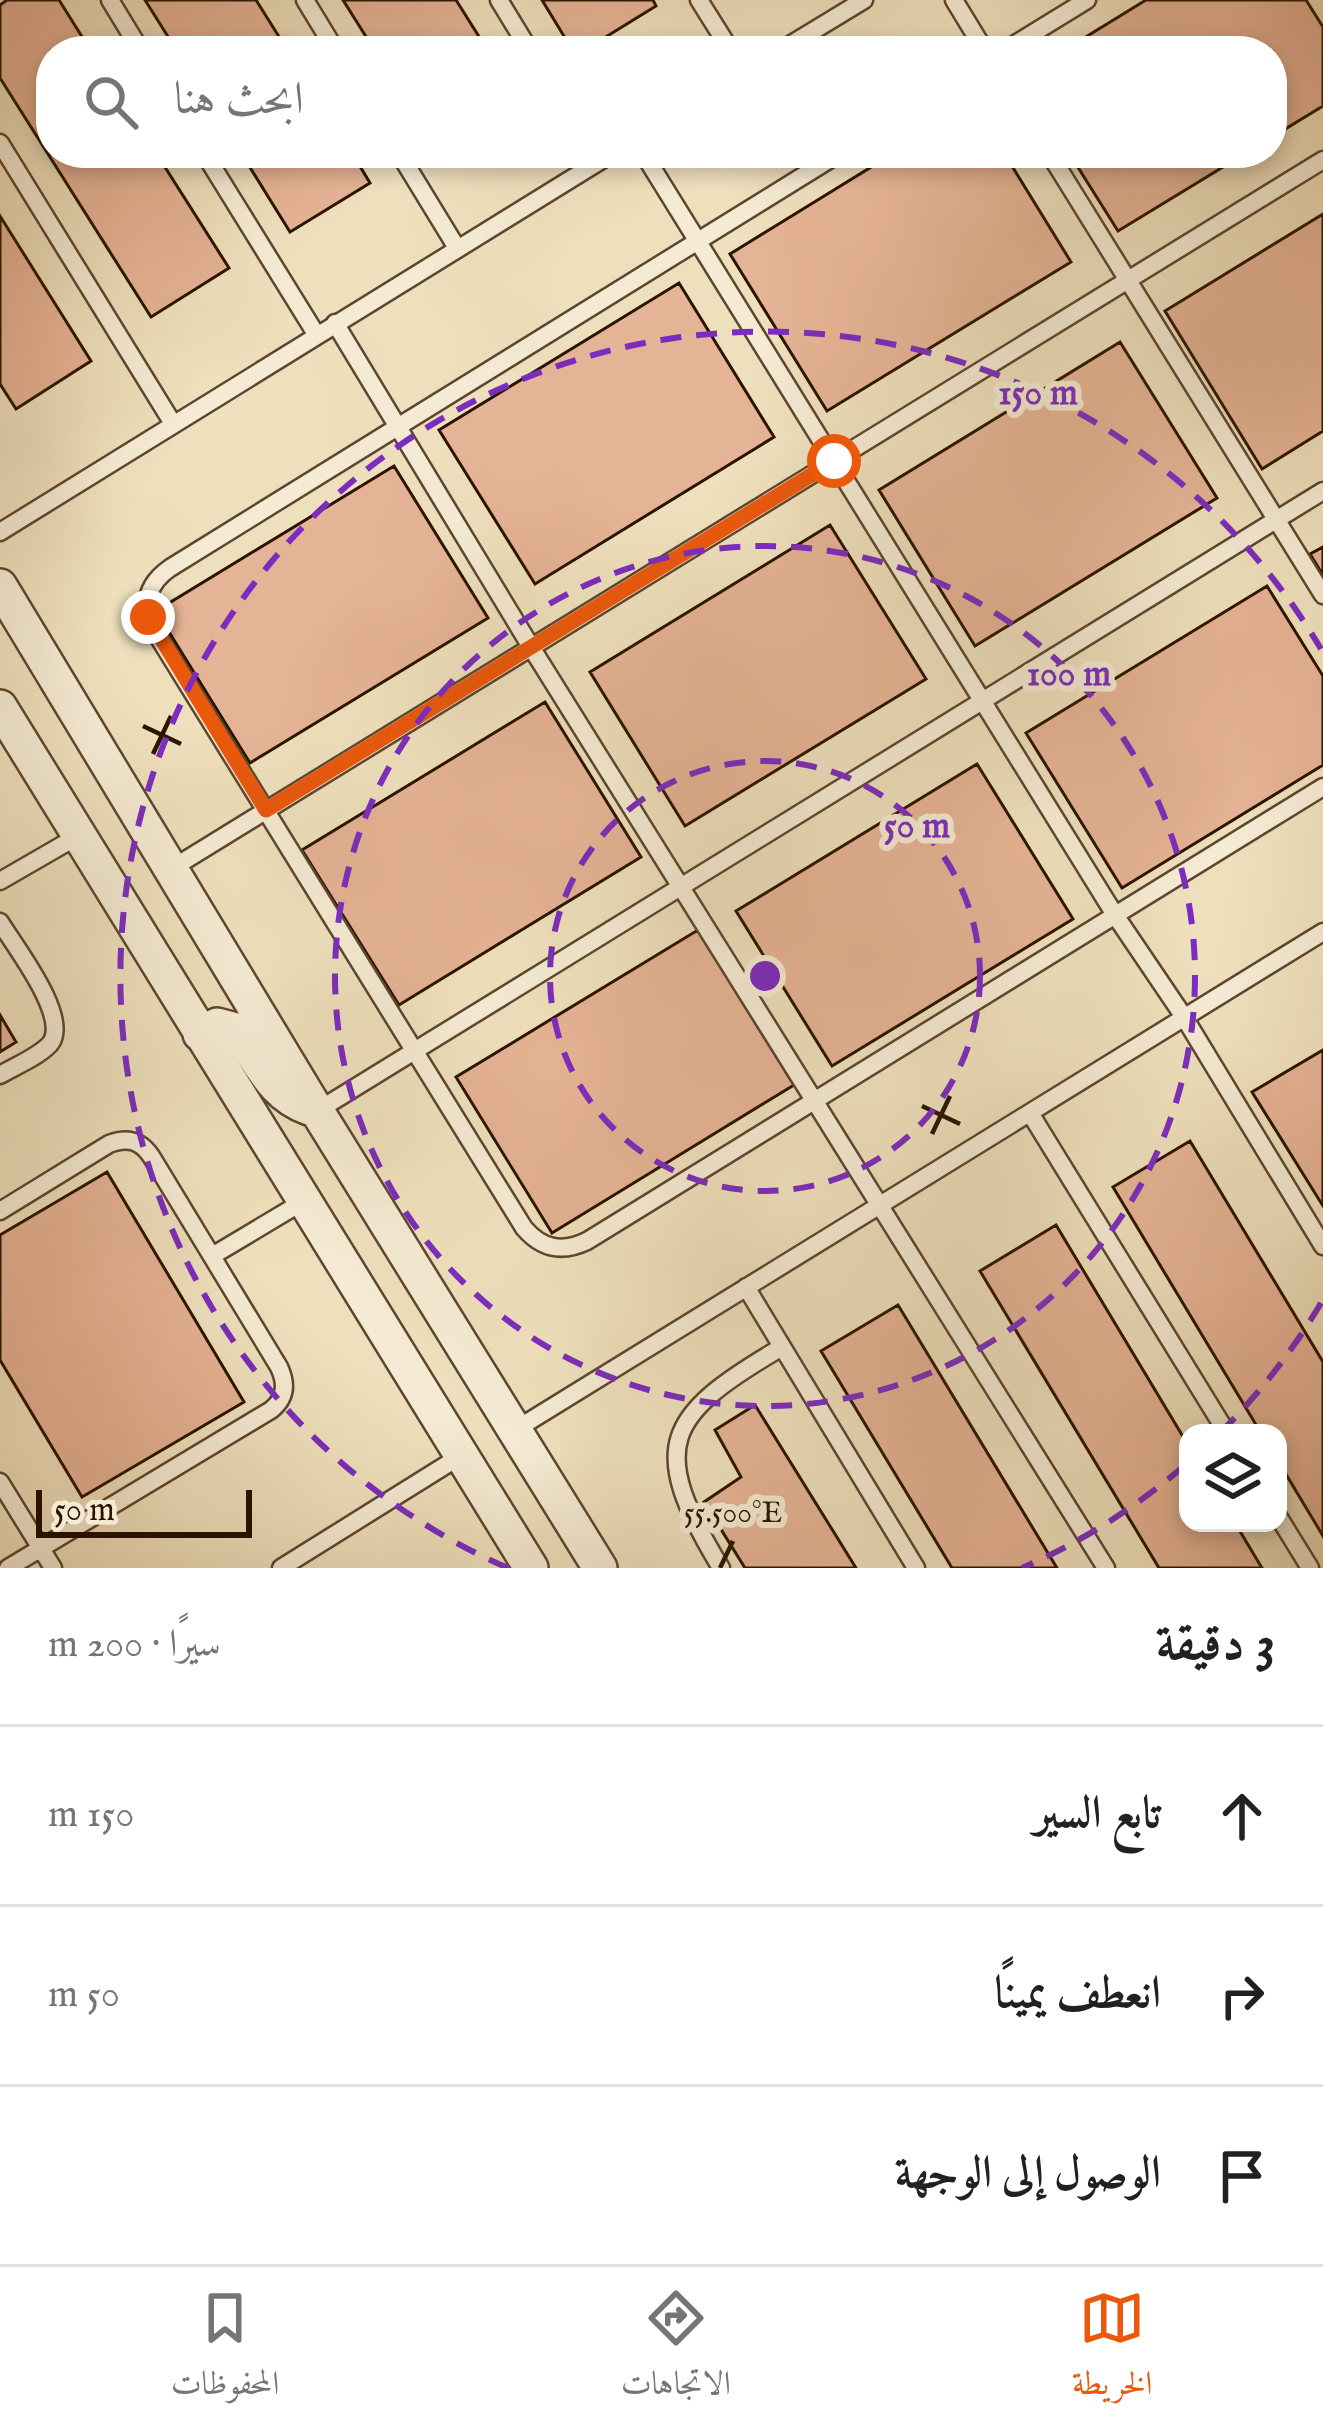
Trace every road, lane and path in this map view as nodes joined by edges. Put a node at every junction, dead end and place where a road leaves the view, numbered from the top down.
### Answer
1 (110, 0) edge
2 (305, 0) edge
3 (499, 0) edge
4 (699, 0) edge
5 (864, 0) edge
6 (954, 0) edge
7 (1087, 0) edge
8 (132, 36) edge
9 (327, 36) edge
10 (521, 36) edge
11 (722, 36) edge
12 (805, 36) edge
13 (977, 36) edge
14 (1028, 36) edge
15 (0, 142) edge
16 (1323, 160) edge
17 (213, 168) edge
18 (408, 168) edge
19 (583, 168) edge
20 (652, 168) edge
21 (816, 168) edge
22 (1058, 168) edge
23 (698, 241) junction
24 (457, 248) junction
25 (1128, 280) junction
26 (335, 322) junction
27 (316, 334) junction
28 (172, 422) junction
29 (398, 428) junction
30 (834, 461) junction
31 (1323, 491) edge
32 (1276, 520) junction
33 (0, 532) edge
34 (0, 586) edge
35 (1323, 595) edge
36 (531, 647) junction
37 (982, 701) junction
38 (0, 707) edge
39 (1323, 787) edge
40 (266, 810) junction
41 (78, 836) junction
42 (172, 868) junction
43 (0, 881) edge
44 (680, 887) junction
45 (1115, 915) junction
46 (0, 922) edge
47 (1323, 932) edge
48 (1184, 1017) junction
49 (200, 1034) junction
50 (416, 1050) junction
51 (0, 1075) edge
52 (814, 1101) junction
53 (316, 1111) junction
54 (1030, 1113) junction
55 (304, 1201) junction
56 (880, 1204) junction
57 (0, 1211) edge
58 (1323, 1246) edge
59 (212, 1256) junction
60 (746, 1287) junction
61 (782, 1347) junction
62 (1221, 1424) edge
63 (514, 1430) junction
64 (462, 1454) junction
65 (0, 1482) edge
66 (1287, 1531) edge
67 (40, 1548) junction
68 (8, 1568) edge
69 (52, 1568) edge
70 (281, 1568) edge
71 (532, 1568) edge
72 (601, 1568) edge
73 (721, 1568) edge
74 (916, 1568) edge
75 (1106, 1568) edge
76 (1310, 1568) edge

1 - 8 lane
2 - 9 lane
3 - 10 lane
4 - 11 lane
5 - 12 lane
6 - 13 lane
7 - 14 lane
15 - 28 lane
16 - 25 lane
17 - 27 lane
18 - 24 lane
19 - 24 lane
20 - 23 lane
21 - 23 lane
22 - 25 lane
23 - 29 lane
23 - 30 lane
24 - 26 lane
25 - 30 lane
25 - 32 lane
26 - 27 lane
26 - 29 lane
27 - 28 lane
28 - 33 lane
29 - 36 lane
29 - 40 lane
30 - 36 lane
30 - 37 lane
31 - 32 lane
32 - 35 lane
32 - 37 lane
34 - 42 street
36 - 40 lane
36 - 44 lane
37 - 44 lane
37 - 45 lane
38 - 41 street
39 - 45 lane
40 - 42 lane
40 - 50 lane
41 - 43 lane
41 - 49 street
42 - 53 street
44 - 50 lane
44 - 52 lane
45 - 48 lane
45 - 52 lane
46 - 51 lane
47 - 48 lane
48 - 54 lane
48 - 58 lane
49 - 53 street
49 - 55 street
50 - 52 lane
50 - 53 lane
52 - 56 lane
53 - 63 street
54 - 56 lane
54 - 62 lane
55 - 59 lane
55 - 64 street
56 - 60 lane
56 - 75 lane
57 - 59 lane
59 - 67 lane
60 - 61 lane
60 - 63 lane
61 - 73 lane
61 - 74 lane
63 - 72 street
64 - 70 lane
64 - 71 street
65 - 67 lane
66 - 76 lane
67 - 68 lane
67 - 69 lane

